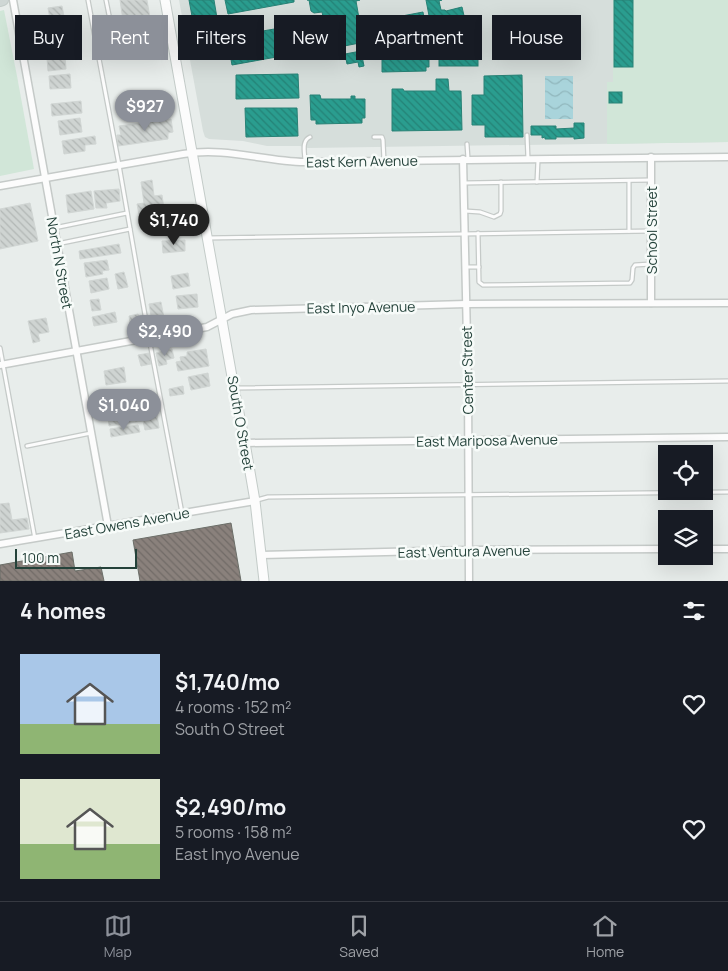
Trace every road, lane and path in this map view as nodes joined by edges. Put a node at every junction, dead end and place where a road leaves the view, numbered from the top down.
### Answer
1 (13, 0) edge
2 (88, 0) edge
3 (106, 0) edge
4 (165, 0) edge
5 (109, 15) edge
6 (92, 21) edge
7 (172, 40) junction
8 (168, 41) edge
9 (99, 60) edge
10 (527, 135) dead end
11 (310, 137) dead end
12 (374, 137) dead end
13 (468, 144) dead end
14 (192, 152) junction
15 (728, 156) edge
16 (651, 157) junction
17 (465, 159) junction
18 (528, 159) junction
19 (538, 159) junction
20 (384, 161) junction
21 (305, 162) junction
22 (119, 165) junction
23 (45, 178) junction
24 (651, 180) junction
25 (629, 181) junction
26 (501, 182) junction
27 (537, 182) junction
28 (464, 183) junction
29 (0, 186) edge
30 (464, 211) junction
31 (127, 213) junction
32 (54, 228) junction
33 (130, 229) junction
34 (629, 231) junction
35 (651, 231) junction
36 (478, 233) junction
37 (465, 234) junction
38 (208, 238) junction
39 (57, 244) junction
40 (651, 264) junction
41 (465, 267) junction
42 (479, 267) junction
43 (651, 303) junction
44 (728, 303) edge
45 (466, 304) junction
46 (222, 320) junction
47 (149, 338) junction
48 (0, 348) edge
49 (76, 351) junction
50 (1, 365) edge
51 (728, 381) edge
52 (468, 385) junction
53 (234, 388) junction
54 (91, 433) junction
55 (728, 437) edge
56 (468, 440) junction
57 (245, 443) junction
58 (27, 446) dead end
59 (728, 492) edge
60 (468, 495) junction
61 (255, 501) junction
62 (182, 513) junction
63 (108, 526) junction
64 (35, 539) junction
65 (0, 544) edge
66 (728, 548) edge
67 (658, 549) edge
68 (713, 549) edge
69 (468, 550) junction
70 (261, 555) junction
71 (264, 581) edge
72 (469, 581) edge

1 - 23 street, North N Street
2 - 6 lane
3 - 5 lane
4 - 7 main road, South O Street
7 - 8 lane
7 - 14 main road, South O Street
9 - 22 lane
10 - 18 lane
11 - 21 lane
12 - 20 lane
13 - 17 lane
14 - 21 street, East Kern Avenue
14 - 22 street, East Kern Avenue
14 - 38 main road, South O Street
15 - 16 street, East Kern Avenue
16 - 19 street, East Kern Avenue
16 - 24 street, School Street
17 - 18 street, East Kern Avenue
17 - 20 street, East Kern Avenue
17 - 28 street, Center Street
18 - 19 street, East Kern Avenue
19 - 27 lane
20 - 21 street, East Kern Avenue
22 - 23 street, East Kern Avenue
22 - 31 lane
23 - 29 street, East Kern Avenue
23 - 32 street, North N Street
24 - 25 lane
24 - 35 street, School Street
25 - 27 lane
25 - 34 lane
26 - 27 lane
26 - 28 lane
26 - 30 lane
28 - 30 street, Center Street
30 - 37 street, Center Street
31 - 32 lane
31 - 33 lane
32 - 39 street, North N Street
33 - 39 lane
33 - 47 lane
34 - 35 lane
34 - 36 lane
35 - 40 street, School Street
36 - 37 lane
36 - 42 lane
37 - 38 lane
37 - 41 street, Center Street
38 - 46 main road, South O Street
39 - 49 street, North N Street
40 - 42 lane
40 - 43 street, School Street
41 - 42 lane
41 - 45 street, Center Street
43 - 44 street, East Inyo Avenue
43 - 45 street, East Inyo Avenue
45 - 46 street, East Inyo Avenue
45 - 52 street, Center Street
46 - 47 street, East Inyo Avenue
46 - 53 main road, South O Street
47 - 49 street, East Inyo Avenue
47 - 62 lane
48 - 50 lane
49 - 50 street, East Inyo Avenue
49 - 54 street, North N Street
50 - 64 lane
51 - 52 lane
52 - 53 lane
52 - 56 street, Center Street
53 - 57 main road, South O Street
54 - 58 lane
54 - 63 street, North N Street
55 - 56 street, East Mariposa Avenue
56 - 57 street, East Mariposa Avenue
56 - 60 street, Center Street
57 - 61 main road, South O Street
59 - 60 lane
60 - 61 lane
60 - 69 street, Center Street
61 - 62 street, East Owens Avenue
61 - 70 main road, South O Street
62 - 63 street, East Owens Avenue
63 - 64 street, East Owens Avenue
64 - 65 street, East Owens Avenue
66 - 68 street
67 - 69 street, East Ventura Avenue
69 - 70 street, East Ventura Avenue
69 - 72 street, Center Street
70 - 71 main road, South O Street

